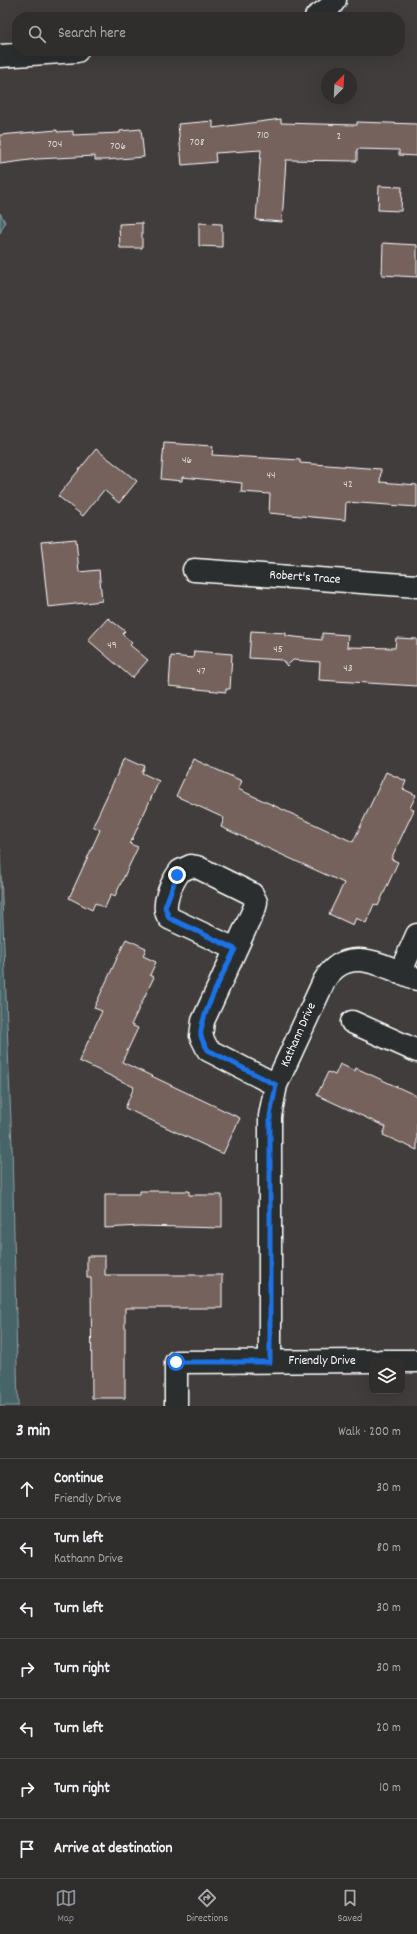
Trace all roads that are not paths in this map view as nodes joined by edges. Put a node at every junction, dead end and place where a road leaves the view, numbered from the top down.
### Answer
1 (335, 0) edge
2 (323, 12) edge
3 (12, 55) edge
4 (0, 56) edge
5 (194, 570) dead end
6 (417, 586) edge
7 (417, 935) edge
8 (235, 949) dead end
9 (408, 976) edge
10 (352, 1022) dead end
11 (417, 1051) edge
12 (276, 1085) junction
13 (405, 1360) edge
14 (417, 1360) edge
15 (369, 1361) edge
16 (270, 1362) junction
17 (176, 1406) edge

1 - 2 street
3 - 4 street
5 - 6 street, Robert's Trace
7 - 9 street
8 - 12 street
9 - 12 street, Kathann Drive
10 - 11 street
12 - 16 street, Kathann Drive
13 - 14 street
15 - 16 street, Friendly Drive
16 - 17 street, Friendly Drive

